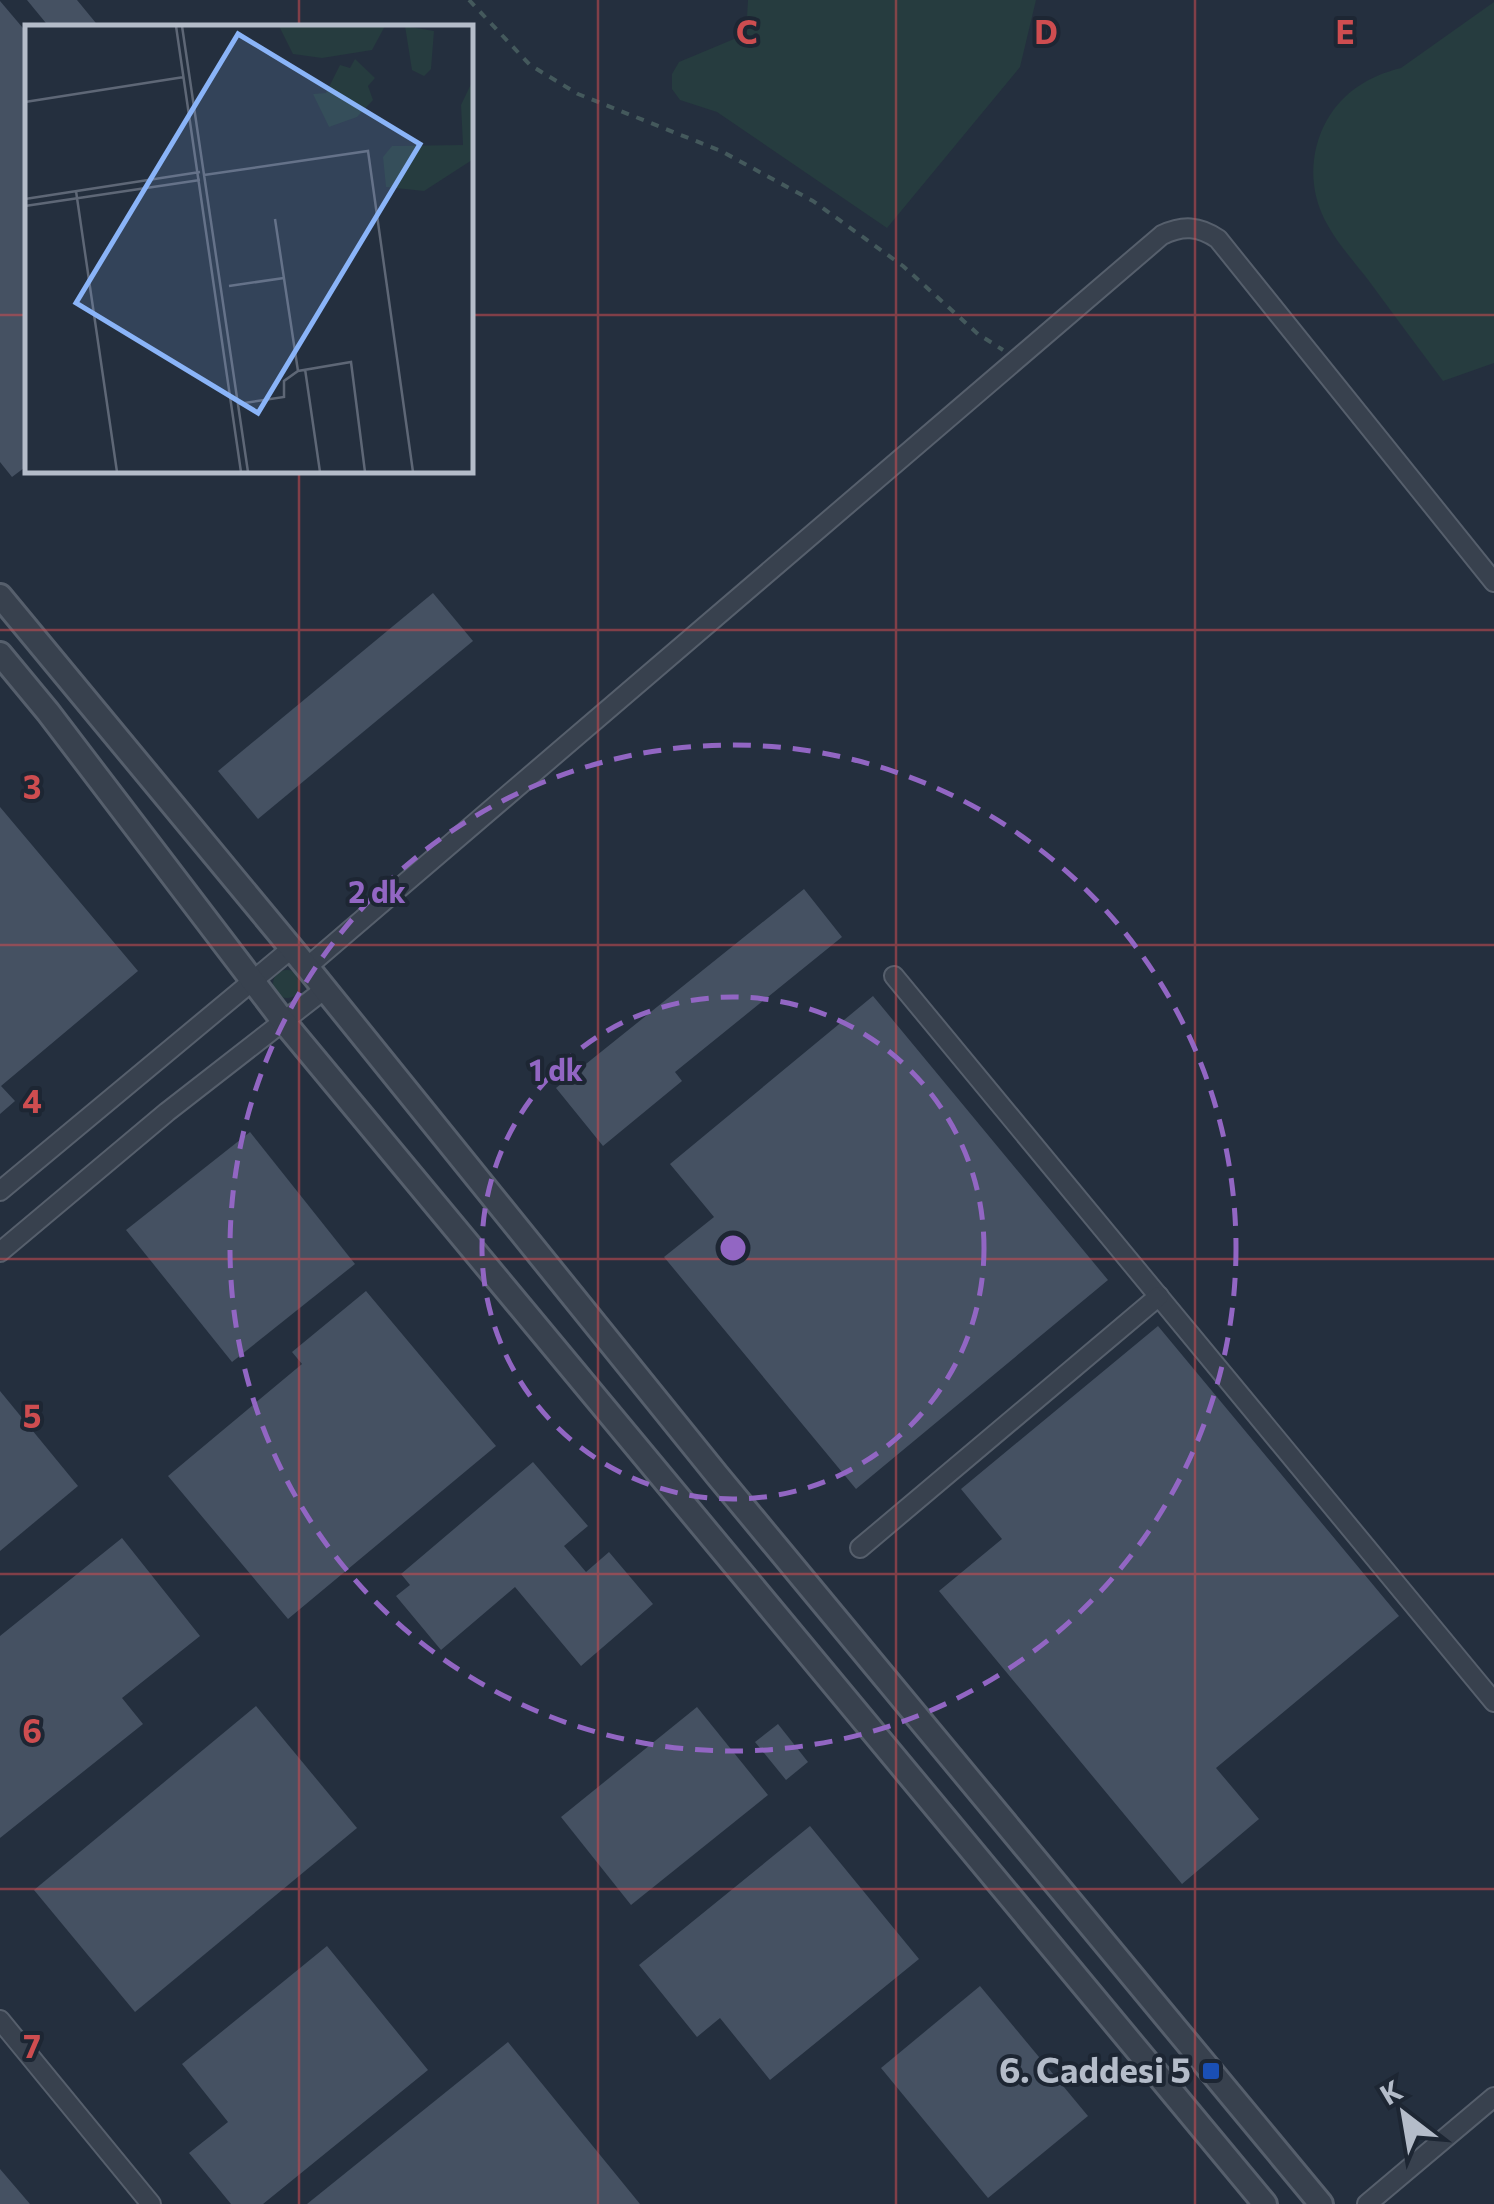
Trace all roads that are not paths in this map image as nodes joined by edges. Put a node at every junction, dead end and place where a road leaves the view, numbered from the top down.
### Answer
1 (1494, 582) edge
2 (0, 596) edge
3 (0, 654) edge
4 (292, 948) junction
5 (307, 967) junction
6 (894, 976) dead end
7 (253, 980) junction
8 (324, 989) junction
9 (284, 1022) junction
10 (0, 1191) edge
11 (0, 1252) edge
12 (1159, 1296) junction
13 (716, 1475) junction
14 (683, 1503) junction
15 (860, 1548) dead end
16 (1494, 1702) edge
17 (0, 2020) edge
18 (1494, 2097) edge
19 (151, 2204) edge
20 (1265, 2204) edge
21 (1321, 2204) edge
22 (1368, 2204) edge

1 - 5 street
2 - 4 street
3 - 7 street
4 - 5 street
4 - 7 street
5 - 8 street
6 - 12 street
7 - 9 street
7 - 10 street
8 - 9 street
8 - 13 street
9 - 11 street
9 - 14 street
12 - 15 street
12 - 16 street
13 - 14 street
13 - 21 street
14 - 20 street
17 - 19 street
18 - 22 street

